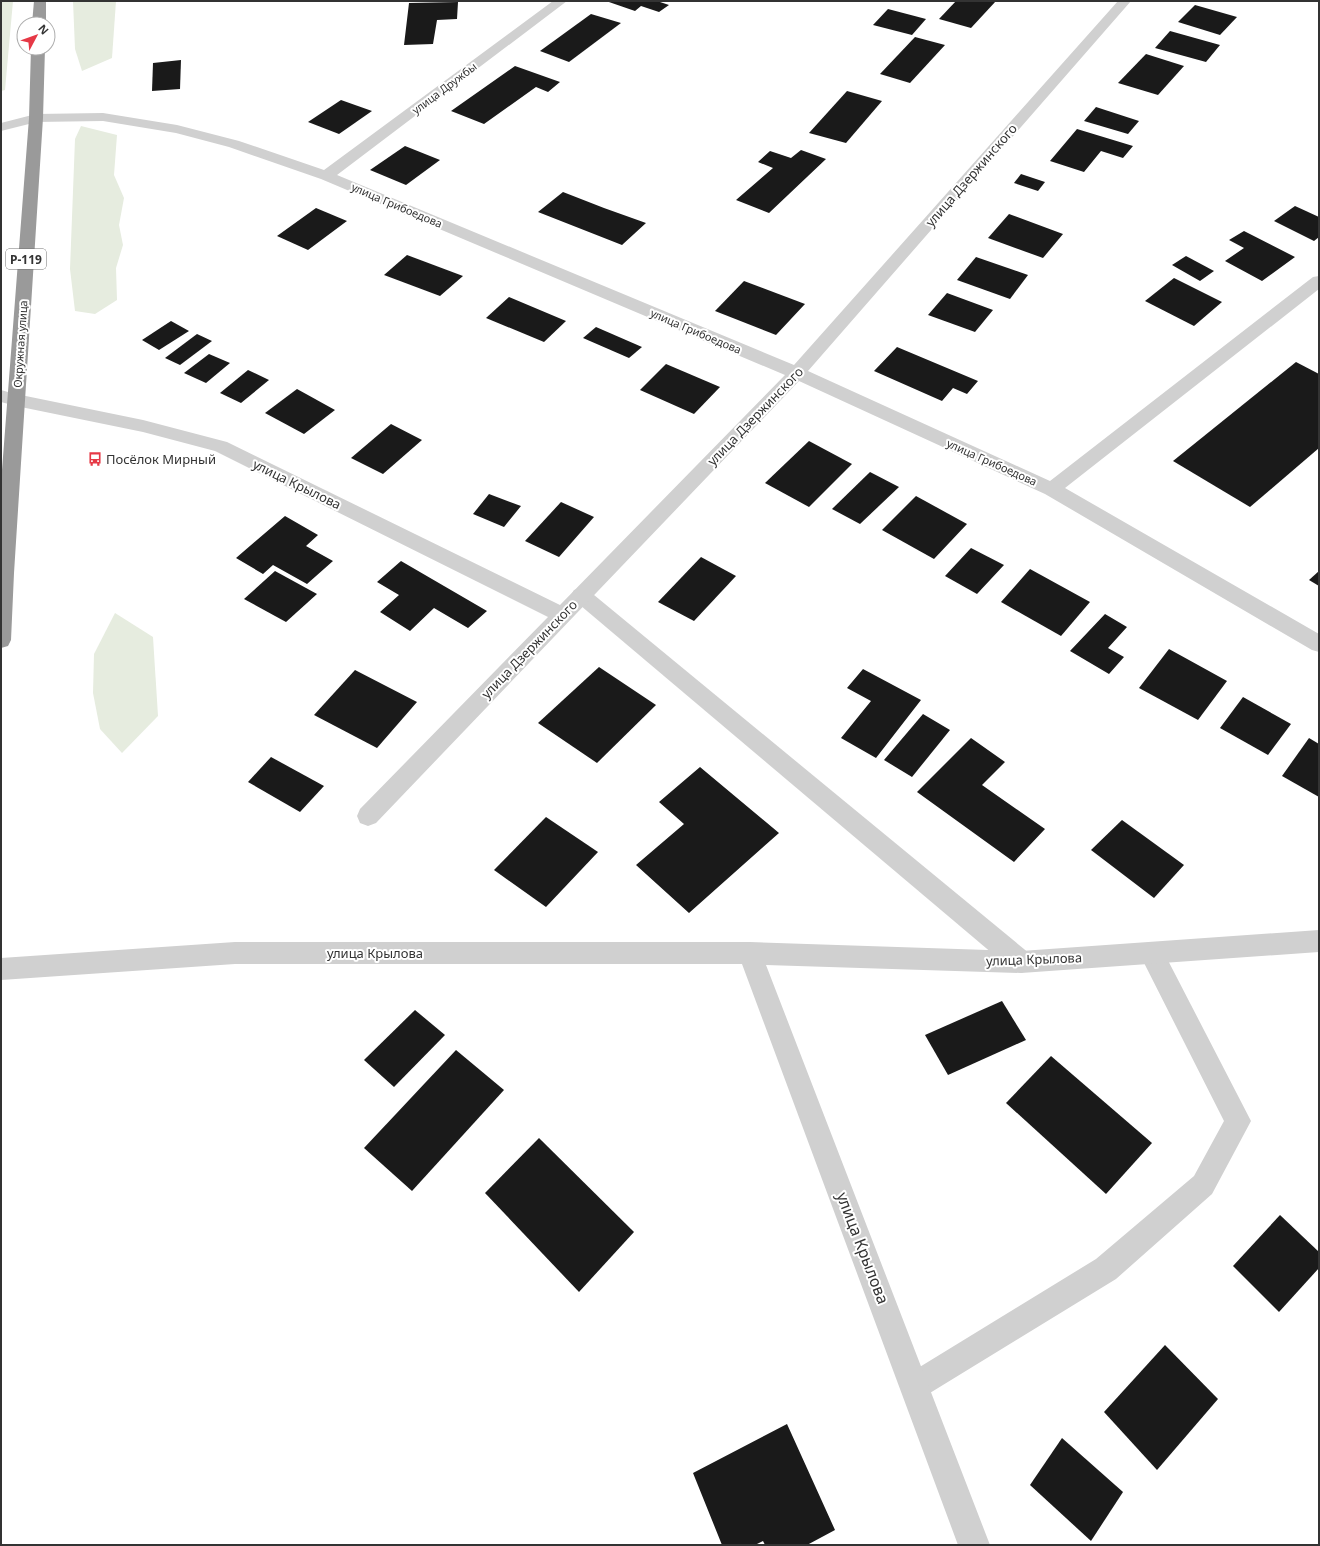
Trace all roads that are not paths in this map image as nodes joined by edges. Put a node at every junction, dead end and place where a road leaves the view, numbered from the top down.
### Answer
1 (40, 1) edge
2 (561, 1) edge
3 (1125, 1) edge
4 (39, 16) edge
5 (38, 56) edge
6 (36, 118) junction
7 (1, 126) edge
8 (326, 176) junction
9 (1319, 281) edge
10 (797, 373) junction
11 (9, 398) edge
12 (1052, 489) junction
13 (581, 595) junction
14 (561, 614) junction
15 (1, 640) edge
16 (1319, 644) edge
17 (368, 816) dead end
18 (1319, 941) edge
19 (750, 953) junction
20 (1151, 953) junction
21 (1021, 962) junction
22 (1, 968) edge
23 (915, 1386) junction
24 (974, 1545) edge

1 - 4 highway
2 - 8 street, улица Дружбы
3 - 10 street, улица Дзержинского
5 - 6 highway, Окружная улица / Р-119
6 - 7 street, улица Грибоедова
6 - 8 street, улица Грибоедова
6 - 11 highway, Окружная улица / Р-119
8 - 10 street, улица Грибоедова
9 - 12 street
10 - 12 street, улица Грибоедова
10 - 13 street, улица Дзержинского
11 - 14 street, улица Крылова
11 - 15 highway, Окружная улица / Р-119
12 - 16 street, улица Грибоедова
13 - 14 street, улица Дзержинского
13 - 21 street
14 - 17 street, улица Дзержинского
18 - 20 street, улица Крылова
19 - 21 street, улица Крылова
19 - 22 street, улица Крылова
19 - 23 street, улица Крылова
20 - 21 street, улица Крылова
20 - 23 street
23 - 24 street, улица Крылова

